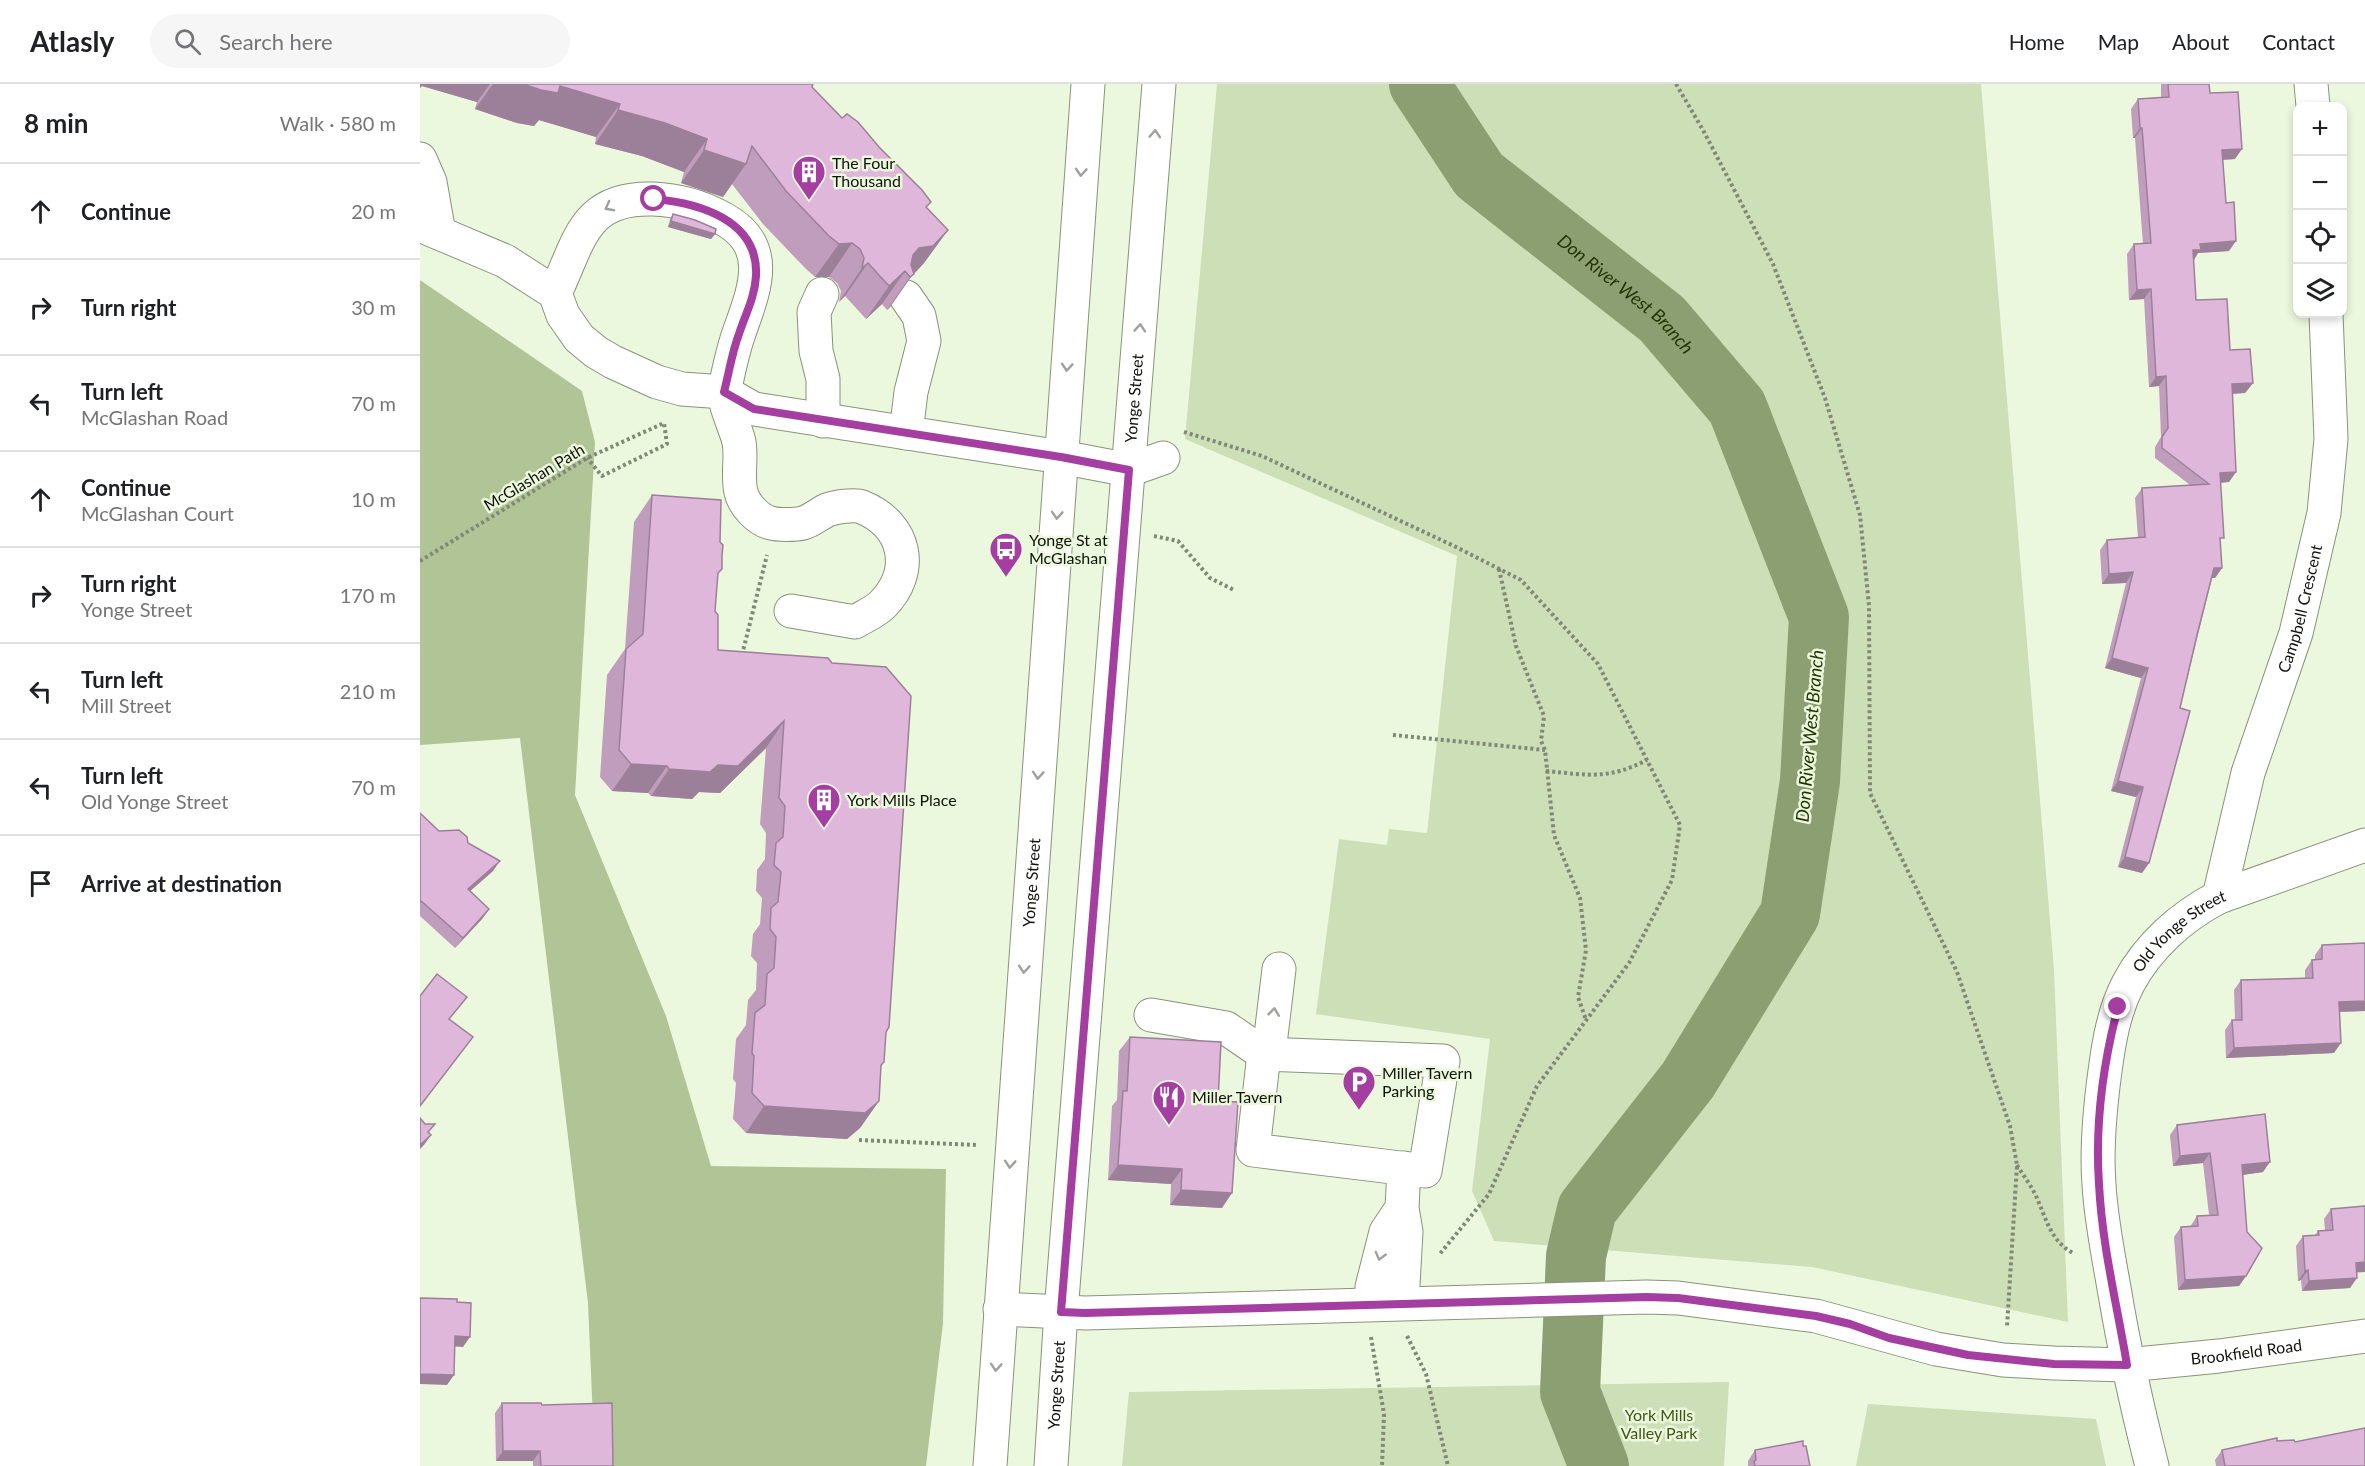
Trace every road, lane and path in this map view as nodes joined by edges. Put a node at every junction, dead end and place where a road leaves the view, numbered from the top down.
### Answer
1 (1088, 84) edge
2 (1159, 84) edge
3 (1676, 84) edge
4 (2311, 84) edge
5 (2313, 102) edge
6 (420, 159) edge
7 (430, 229) edge
8 (555, 293) junction
9 (822, 294) dead end
10 (906, 297) edge
11 (2326, 318) edge
12 (724, 392) junction
13 (823, 421) junction
14 (1176, 429) dead end
15 (906, 433) junction
16 (1061, 457) junction
17 (587, 458) junction
18 (1163, 458) dead end
19 (1129, 470) junction
20 (770, 524) junction
21 (1154, 536) dead end
22 (420, 561) edge
23 (1499, 569) junction
24 (1234, 590) dead end
25 (791, 611) dead end
26 (741, 658) edge
27 (1394, 735) dead end
28 (1545, 750) junction
29 (1647, 760) junction
30 (1546, 771) junction
31 (2365, 845) edge
32 (2219, 897) junction
33 (1279, 969) dead end
34 (1150, 1015) dead end
35 (1586, 1020) junction
36 (1264, 1054) junction
37 (859, 1140) edge
38 (978, 1145) dead end
39 (2017, 1165) junction
40 (1404, 1168) junction
41 (2076, 1255) dead end
42 (1436, 1258) dead end
43 (1400, 1304) junction
44 (1000, 1309) junction
45 (1061, 1312) junction
46 (2365, 1336) edge
47 (1371, 1337) dead end
48 (2003, 1360) junction
49 (2127, 1365) junction
50 (990, 1466) edge
51 (1051, 1466) edge
52 (1382, 1466) edge
53 (1448, 1466) edge
54 (2152, 1466) edge

1 -> 16 street, Yonge Street
19 -> 2 street, Yonge Street
3 - 39 path
4 - 5 street
6 - 7 street
7 - 8 street
8 - 12 street
12 -> 8 street
9 - 13 street
10 - 15 street
11 - 32 street, Campbell Crescent
12 - 13 street
12 - 20 street
13 - 15 street
14 - 23 path
15 - 16 street
16 - 19 street
16 -> 44 street, Yonge Street
17 - 17 path, McGlashan Path
17 - 22 path, McGlashan Path
18 - 19 street
19 - 45 street, Yonge Street
20 - 25 street
20 - 26 path
21 - 24 path
23 - 28 path
23 - 29 path
27 - 28 path
28 - 30 path
29 - 30 path
29 - 35 path
30 - 35 path
31 - 32 street, Old Yonge Street
32 - 49 street, Old Yonge Street
36 -> 33 street
34 - 36 street
35 - 42 path
36 - 40 street
36 - 40 street
37 - 38 path
39 - 41 path
39 - 48 path
40 - 43 street
43 - 45 street, Brookfield Road
43 - 48 street, Brookfield Road
43 - 53 path
44 - 45 street, Brookfield Road
44 -> 50 street, Yonge Street
45 - 51 street, Yonge Street
46 - 49 street, Brookfield Road
47 - 52 path
48 - 49 street, Brookfield Road
49 - 54 street, Old Yonge Street

